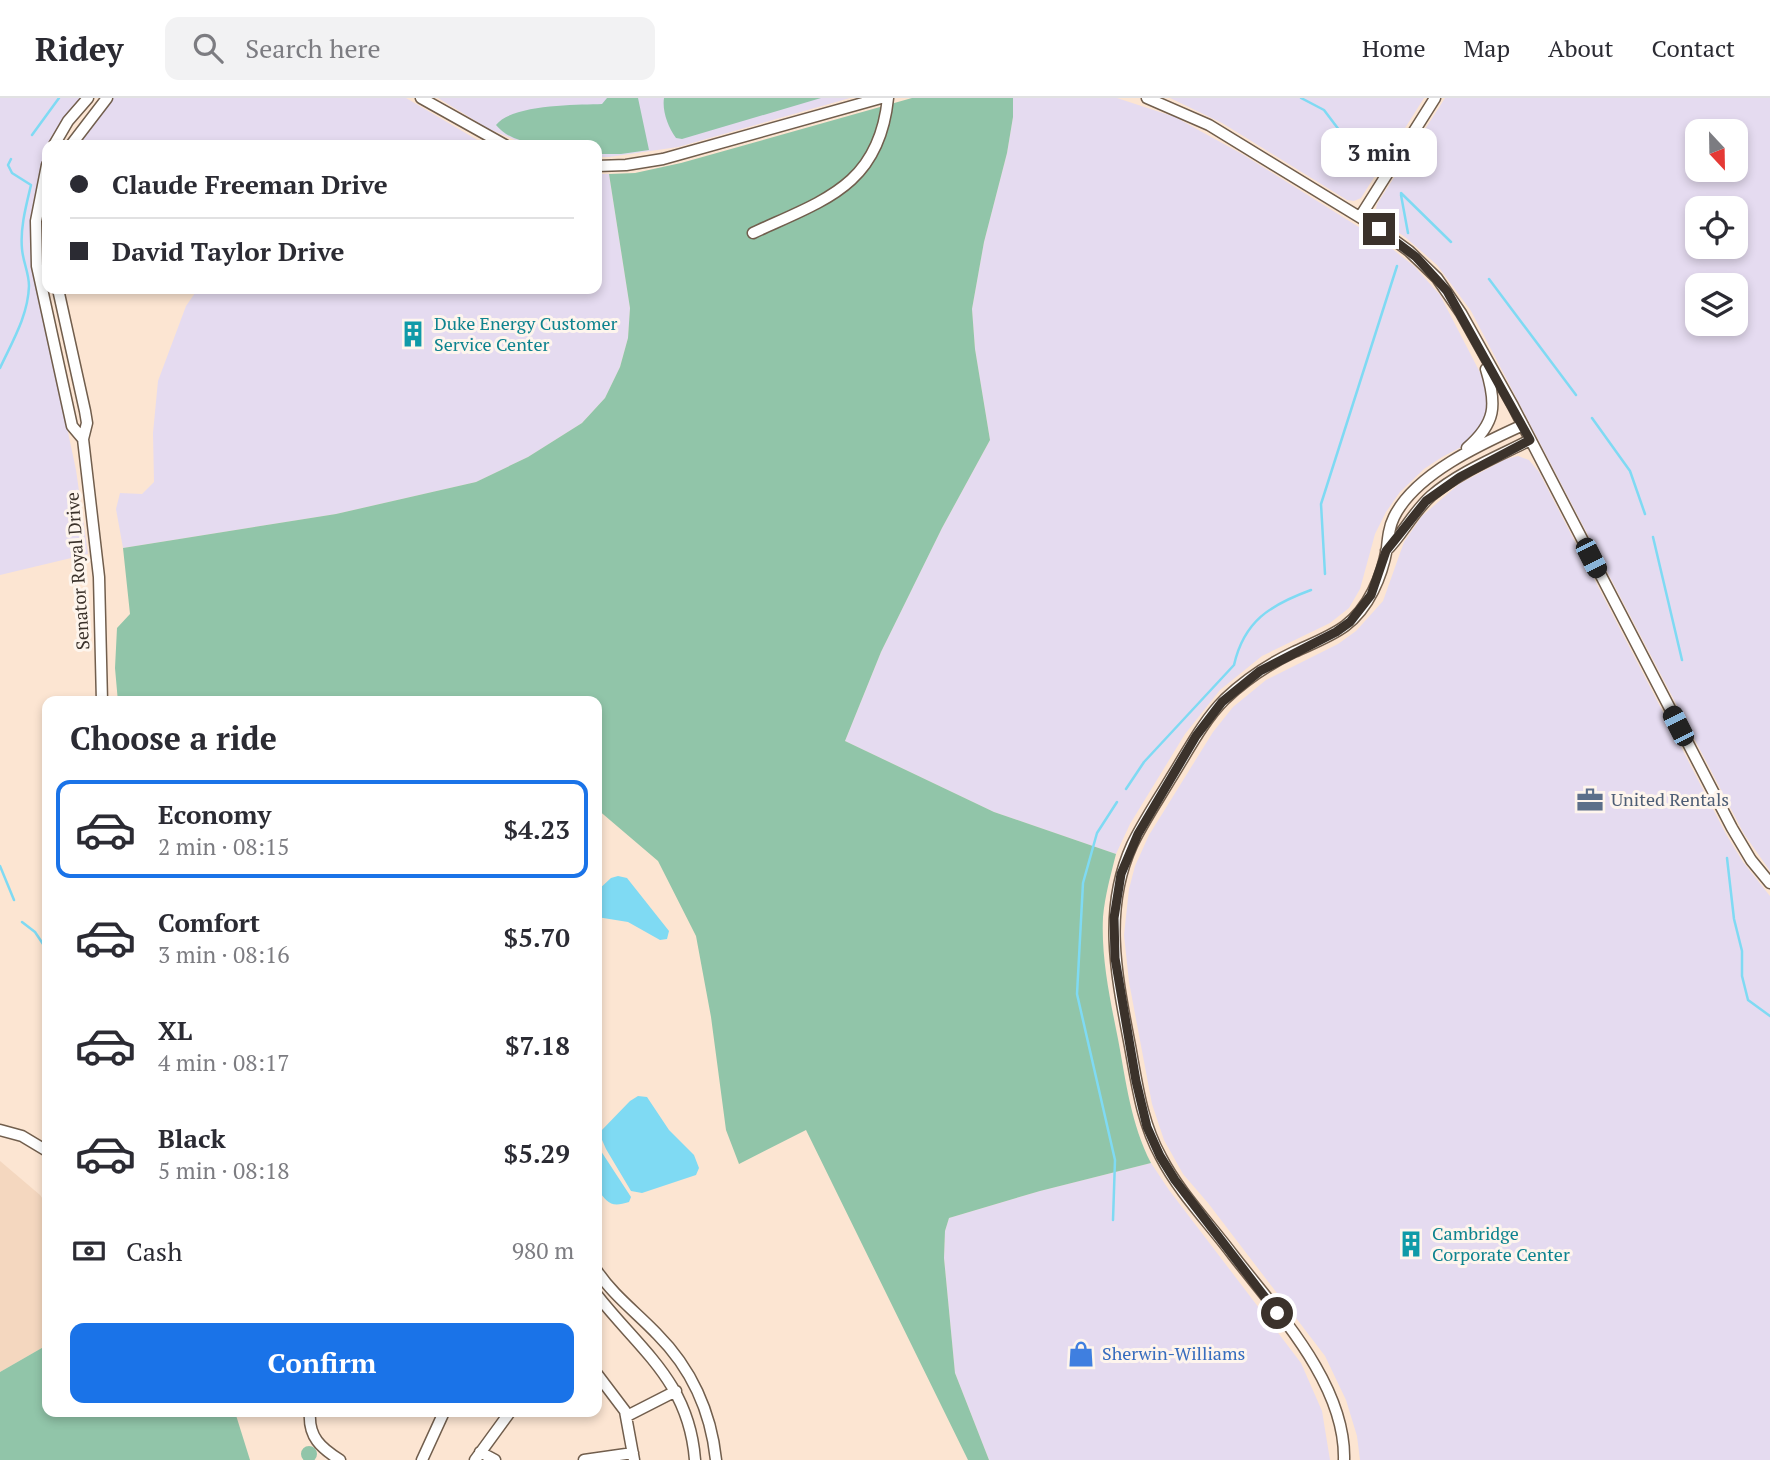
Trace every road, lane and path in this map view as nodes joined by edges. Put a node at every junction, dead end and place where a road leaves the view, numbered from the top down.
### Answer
1 (88, 98) edge
2 (107, 98) edge
3 (421, 98) edge
4 (881, 98) edge
5 (888, 98) edge
6 (1147, 98) edge
7 (1435, 98) edge
8 (57, 140) edge
9 (75, 140) edge
10 (496, 140) edge
11 (602, 166) edge
12 (42, 190) edge
13 (1360, 217) junction
14 (753, 233) dead end
15 (59, 294) edge
16 (1477, 344) junction
17 (1523, 425) junction
18 (83, 439) junction
19 (1530, 440) junction
20 (1444, 468) junction
21 (1386, 551) junction
22 (103, 696) edge
23 (1770, 883) edge
24 (0, 1130) edge
25 (42, 1148) edge
26 (602, 1277) edge
27 (602, 1301) edge
28 (602, 1380) edge
29 (676, 1391) junction
30 (626, 1416) junction
31 (310, 1417) edge
32 (442, 1417) edge
33 (506, 1417) edge
34 (477, 1456) edge
35 (633, 1457) edge
36 (340, 1460) edge
37 (422, 1460) edge
38 (495, 1460) edge
39 (584, 1460) edge
40 (695, 1460) edge
41 (716, 1460) edge
42 (1344, 1460) edge

1 - 8 street
2 - 9 street
3 - 10 street
4 - 11 street
5 - 14 street
6 - 13 street
7 - 13 street
12 - 18 street, Senator Royal Drive
13 - 16 street
15 - 18 street, Senator Royal Drive
16 - 17 street
16 - 20 street
17 - 19 street
17 - 20 street
18 - 22 street, Senator Royal Drive
19 - 21 street
19 - 23 street
20 - 21 street
21 - 42 street
24 - 25 street
26 - 41 street
27 - 29 street
28 - 30 street
29 - 30 street
29 - 40 street
30 - 35 street
31 - 36 street
32 - 37 street
33 - 34 street
34 - 38 street
35 - 39 street

